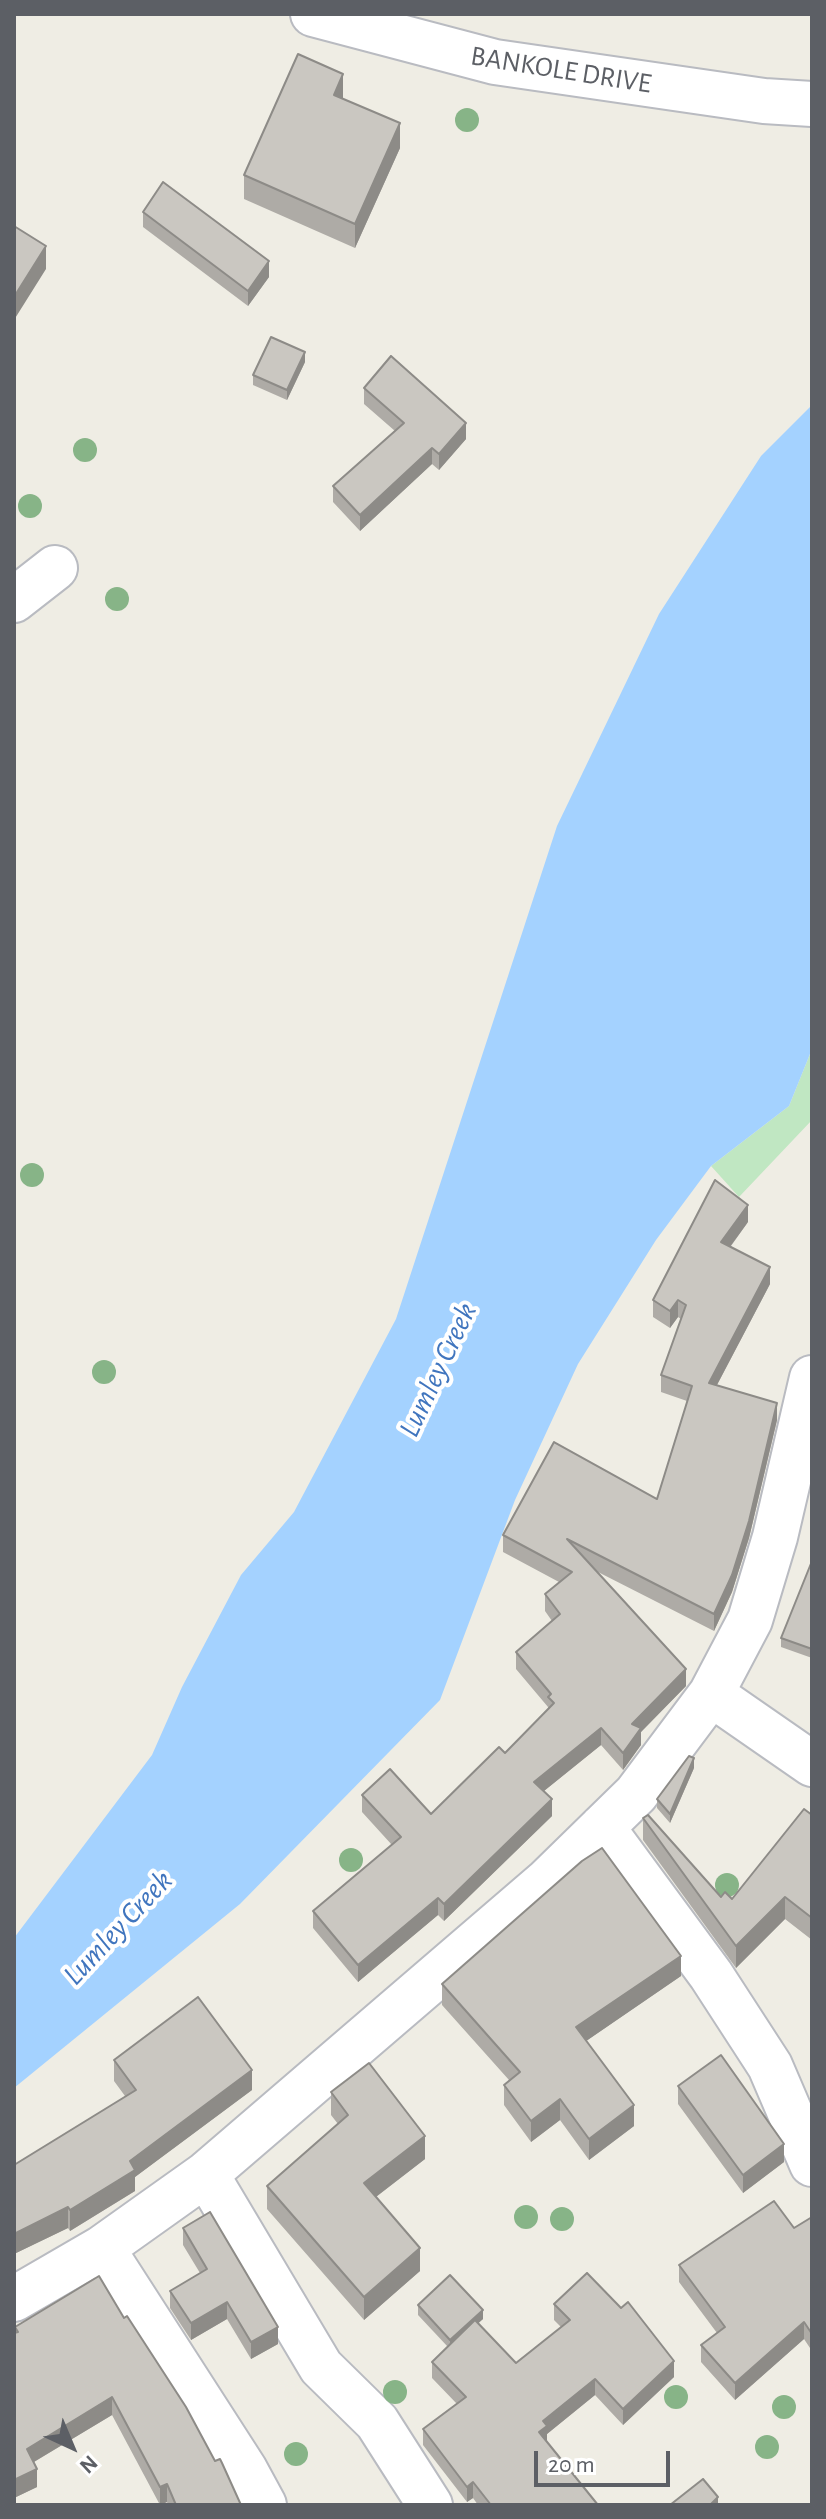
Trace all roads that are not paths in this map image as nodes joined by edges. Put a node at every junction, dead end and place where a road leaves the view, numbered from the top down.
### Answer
1 (313, 14) edge
2 (812, 104) edge
3 (55, 568) dead end
4 (14, 600) edge
5 (812, 1378) edge
6 (711, 1694) junction
7 (812, 1764) edge
8 (602, 1827) junction
9 (812, 2164) edge
10 (206, 2174) junction
11 (102, 2248) junction
12 (14, 2299) edge
13 (264, 2505) edge
14 (430, 2505) edge

1 - 2 street, BANKOLE DRIVE
3 - 4 street
5 - 6 street
6 - 7 street
6 - 8 street
8 - 9 street
8 - 10 street
10 - 11 street
10 - 14 street
11 - 12 street
11 - 13 street

